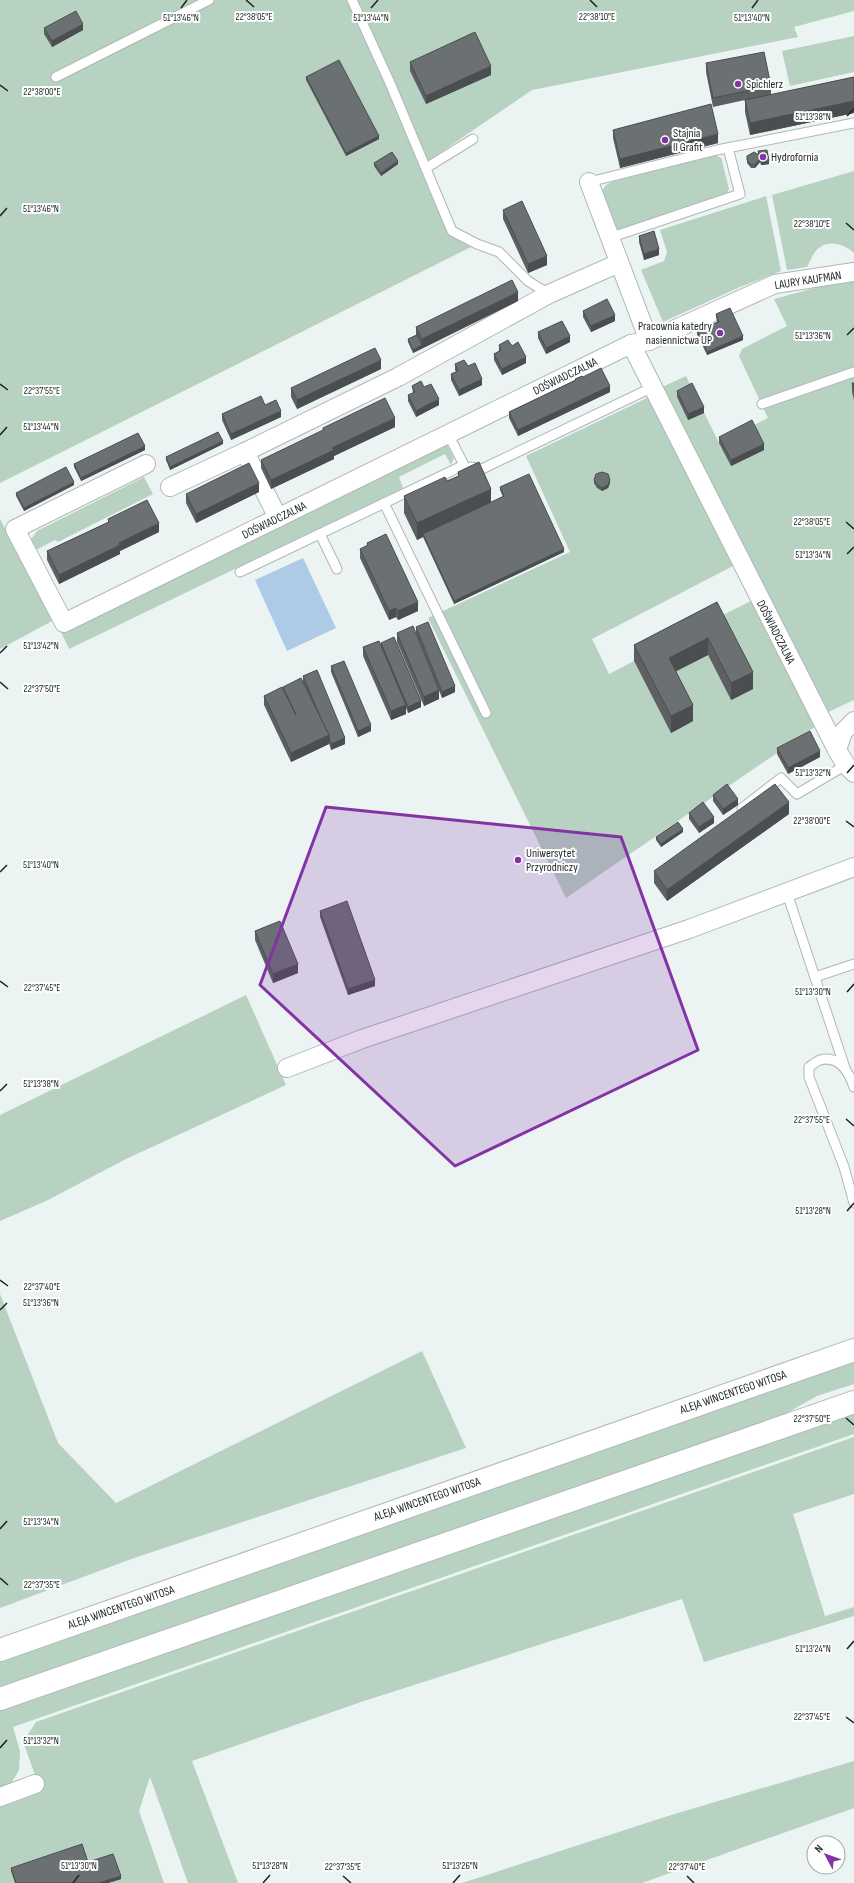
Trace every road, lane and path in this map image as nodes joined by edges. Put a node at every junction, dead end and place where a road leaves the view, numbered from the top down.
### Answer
1 (208, 0) edge
2 (352, 0) edge
3 (56, 77) dead end
4 (854, 123) edge
5 (473, 139) dead end
6 (728, 148) junction
7 (426, 168) junction
8 (589, 182) joint
9 (609, 238) junction
10 (619, 263) junction
11 (854, 272) edge
12 (548, 294) junction
13 (648, 341) junction
14 (631, 344) junction
15 (854, 372) edge
16 (653, 387) junction
17 (762, 404) dead end
18 (448, 434) junction
19 (245, 452) junction
20 (146, 464) dead end
21 (464, 465) junction
22 (170, 487) dead end
23 (384, 503) junction
24 (278, 518) junction
25 (320, 534) junction
26 (337, 569) dead end
27 (240, 572) dead end
28 (486, 713) dead end
29 (854, 721) edge
30 (836, 750) junction
31 (850, 769) edge
32 (737, 813) edge
33 (854, 868) edge
34 (786, 892) junction
35 (854, 964) edge
36 (815, 977) junction
37 (287, 1068) dead end
38 (846, 1068) junction
39 (854, 1087) edge
40 (852, 1192) edge
41 (854, 1204) edge
42 (854, 1350) edge
43 (854, 1402) edge
44 (0, 1650) edge
45 (0, 1699) edge
46 (35, 1784) dead end
47 (0, 1797) edge

1 - 3 lane
2 - 7 lane
4 - 6 lane
5 - 7 lane
6 - 8 lane
6 - 9 lane
7 - 12 lane
8 - 9 street
9 - 10 street
10 - 12 street
10 - 13 street
11 - 13 street, LAURY KAUFMAN
12 - 19 street
13 - 14 street, LAURY KAUFMAN
14 - 16 street, DOŚWIADCZALNA
14 - 18 street, DOŚWIADCZALNA
15 - 17 lane
16 - 21 lane
16 - 30 street, DOŚWIADCZALNA
18 - 21 lane
18 - 24 street, DOŚWIADCZALNA
19 - 22 street
19 - 24 street
20 - 24 street, DOŚWIADCZALNA
21 - 23 lane
23 - 25 lane
23 - 28 lane
25 - 26 lane
25 - 27 lane
29 - 30 street
30 - 31 street, DOŚWIADCZALNA
31 - 32 lane
33 - 34 street
34 - 36 lane
34 - 37 street
35 - 36 lane
36 - 38 lane
38 - 39 lane
38 - 40 lane
40 - 41 lane
42 - 44 main road, ALEJA WINCENTEGO WITOSA
43 - 45 main road
46 - 47 street

